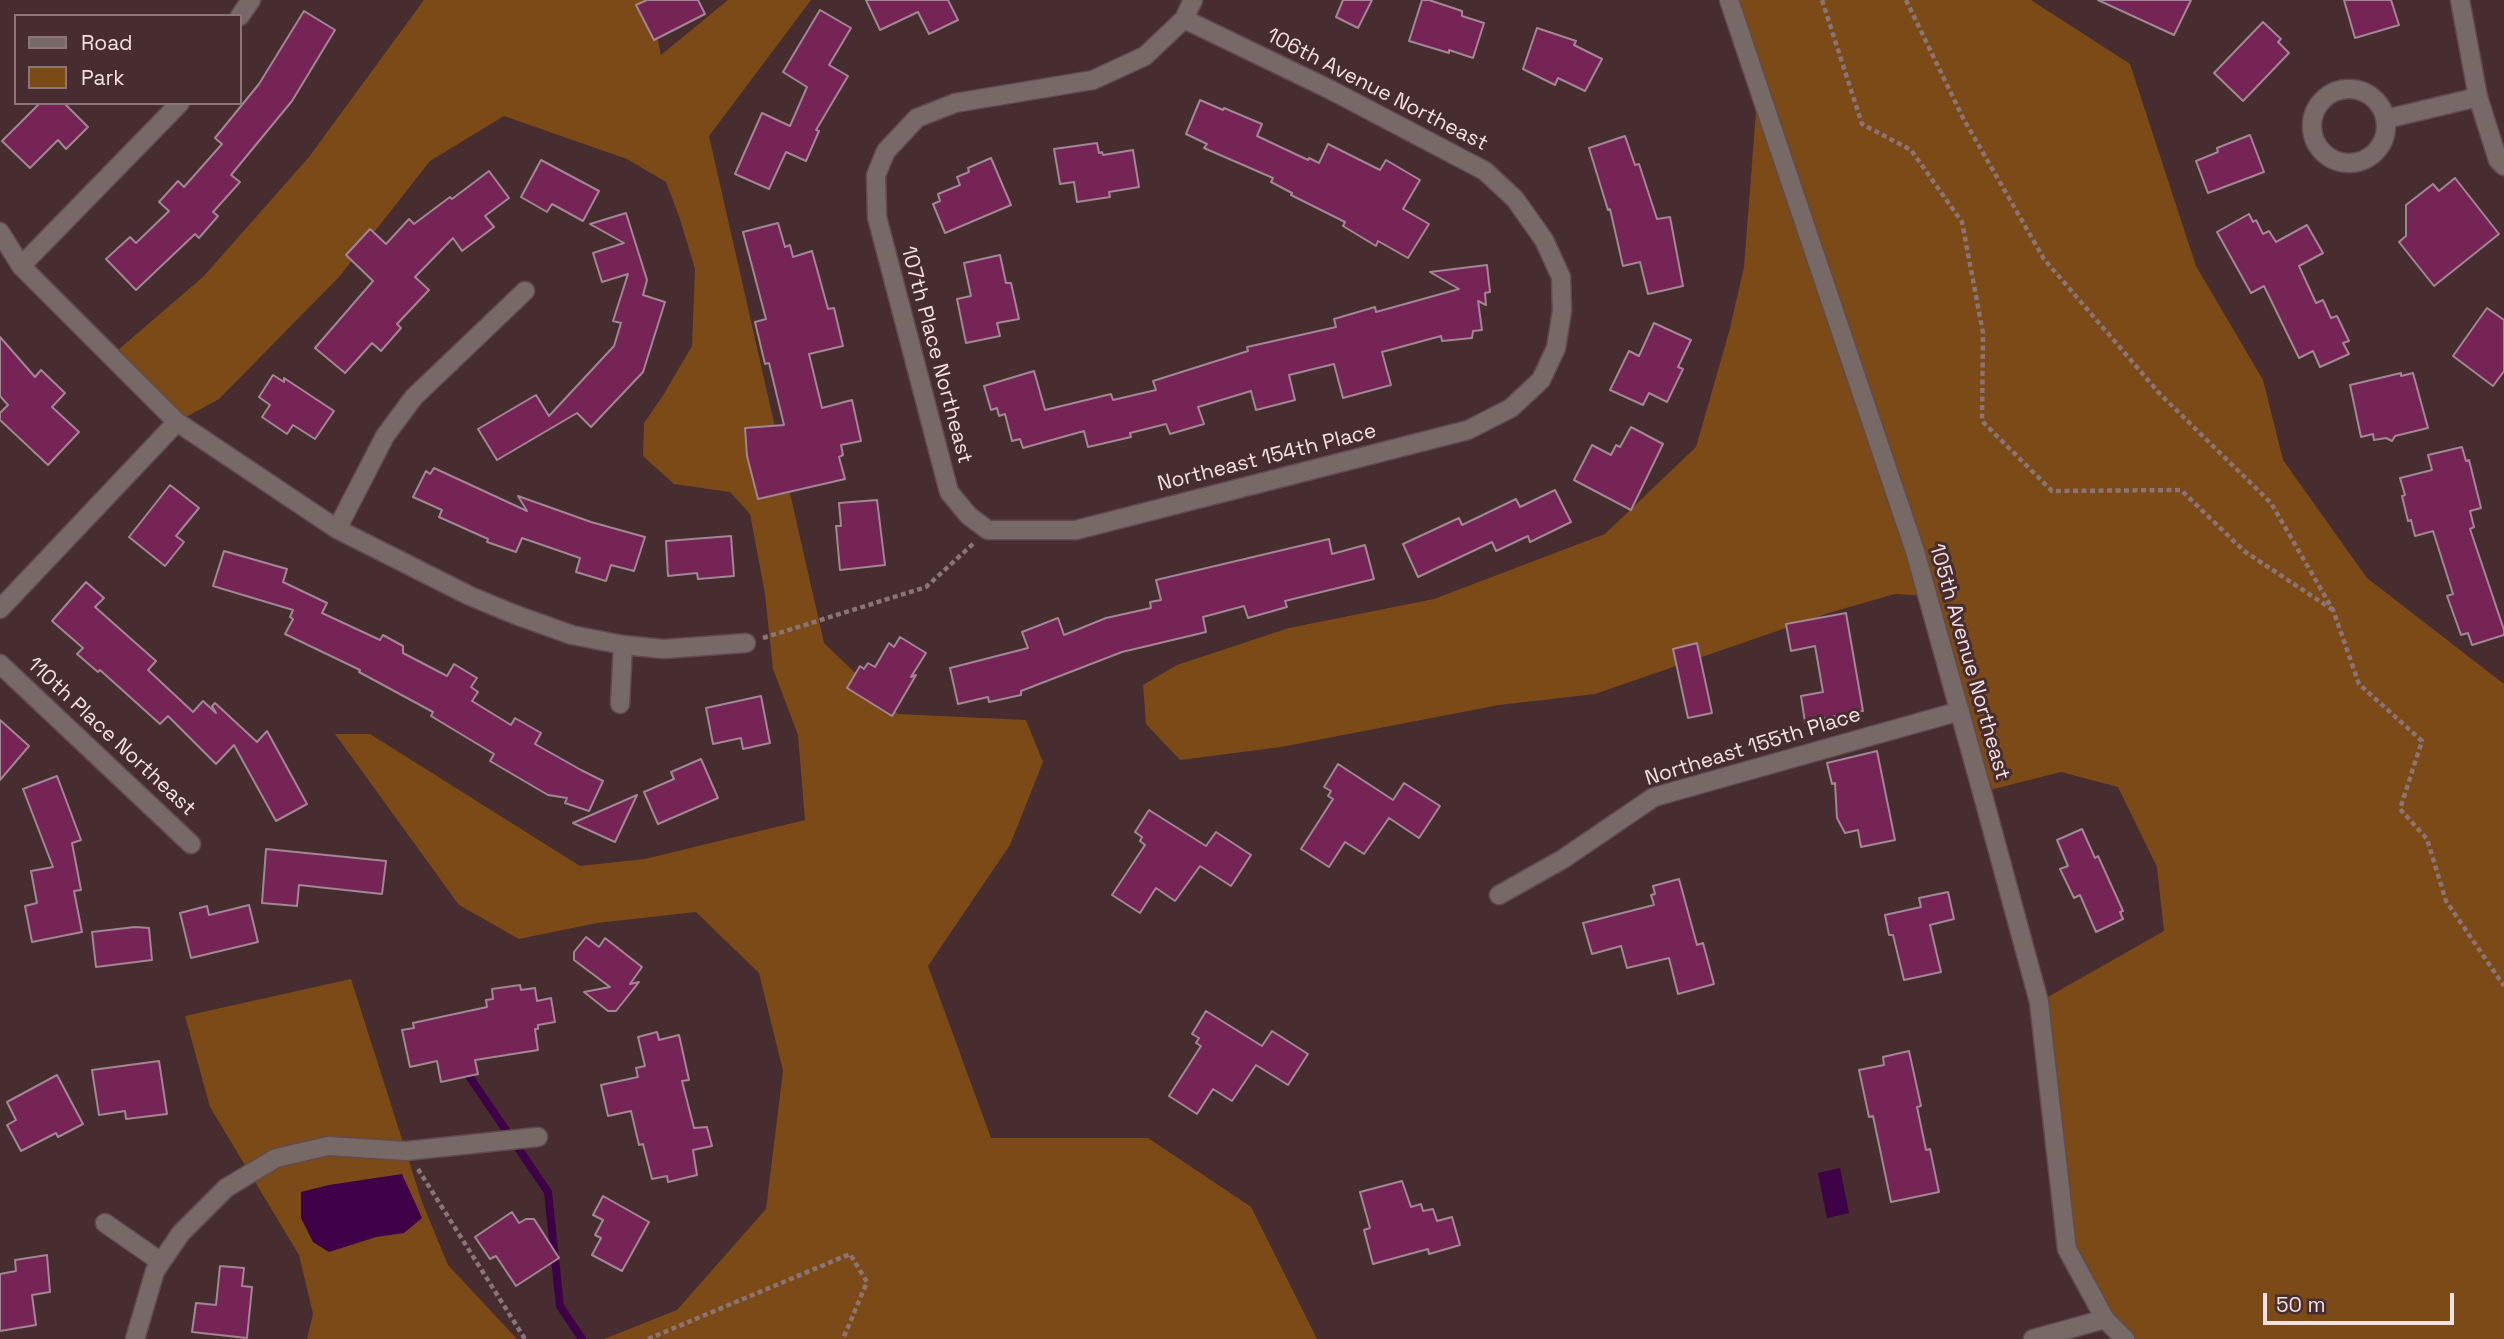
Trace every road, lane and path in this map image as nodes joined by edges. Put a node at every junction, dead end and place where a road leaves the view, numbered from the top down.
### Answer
1 (1193, 0) edge
2 (1729, 0) edge
3 (1822, 0) edge
4 (1906, 0) edge
5 (2460, 0) edge
6 (1184, 19) junction
7 (2478, 96) junction
8 (178, 105) edge
9 (2386, 119) junction
10 (2504, 166) edge
11 (0, 232) edge
12 (21, 266) junction
13 (525, 291) dead end
14 (1541, 380) joint
15 (177, 422) junction
16 (337, 529) junction
17 (988, 530) junction
18 (0, 609) edge
19 (2333, 610) junction
20 (746, 643) joint
21 (623, 645) junction
22 (0, 664) edge
23 (620, 704) dead end
24 (1961, 711) junction
25 (191, 844) dead end
26 (1499, 895) dead end
27 (2504, 986) edge
28 (538, 1137) dead end
29 (407, 1150) junction
30 (105, 1223) dead end
31 (161, 1262) junction
32 (2105, 1319) junction
33 (135, 1339) edge
34 (525, 1339) edge
35 (648, 1339) edge
36 (843, 1339) edge
37 (2033, 1339) edge
38 (2125, 1339) edge

1 - 6 street
2 - 24 street, 105th Avenue Northeast
3 - 19 path
4 - 19 path
5 - 7 street
6 - 14 street, 106th Avenue Northeast
6 - 17 street, 107th Place Northeast
7 - 9 street
7 - 10 street
8 - 12 street
9 - 9 street
11 - 12 street
12 - 15 street
13 - 16 street
14 - 17 street, Northeast 154th Place
15 - 16 street
15 - 18 street
16 - 21 street
17 - 20 path
19 - 27 path
20 - 21 street
21 - 23 street
22 - 25 street, 110th Place Northeast
24 - 26 street, Northeast 155th Place
24 - 32 street, 105th Avenue Northeast
28 - 29 street
29 - 31 street
29 - 34 path
30 - 31 street
31 - 33 street
32 - 37 street
32 - 38 street, 105th Avenue Northeast
35 - 36 path

